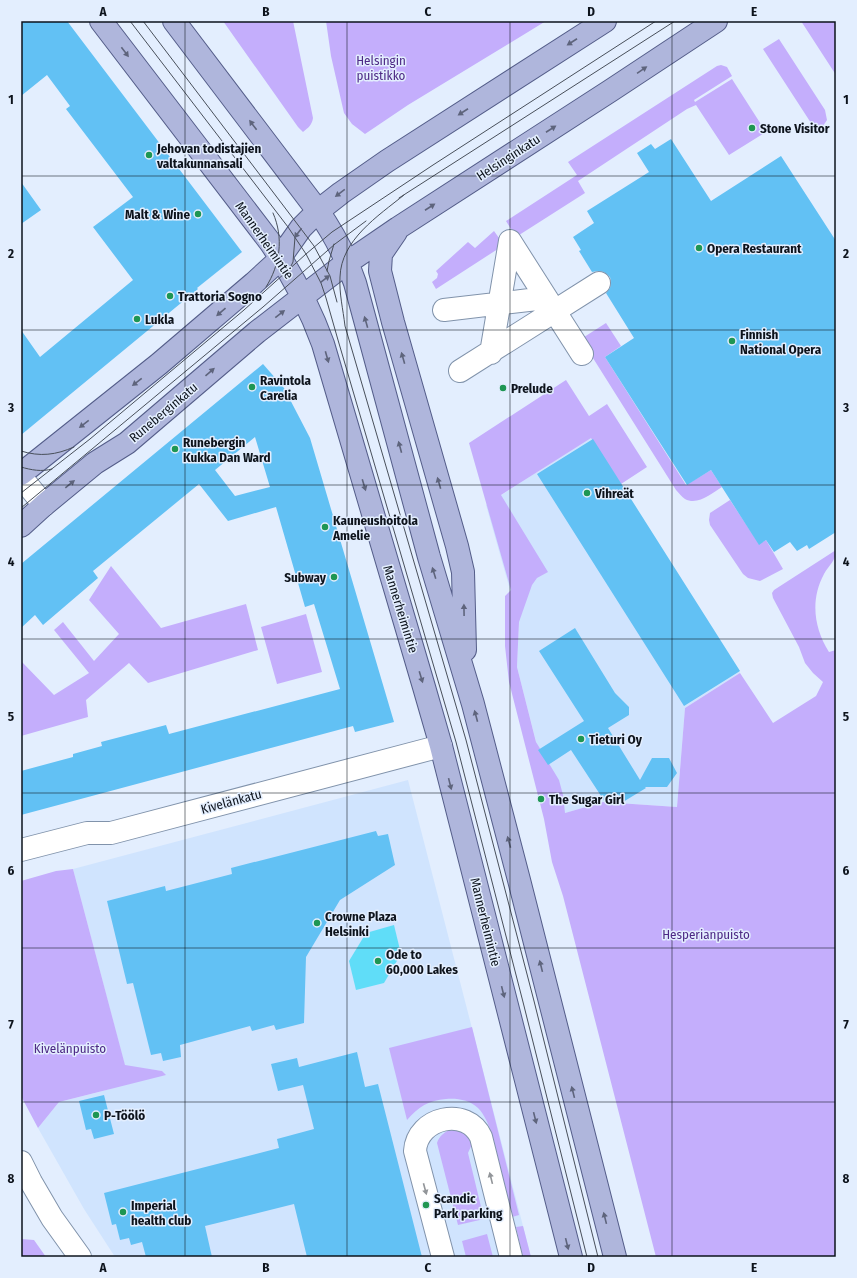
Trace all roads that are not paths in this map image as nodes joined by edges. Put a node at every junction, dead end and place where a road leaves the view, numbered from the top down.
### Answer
1 (101, 21) edge
2 (174, 21) edge
3 (605, 21) edge
4 (716, 21) edge
5 (318, 211) junction
6 (398, 228) junction
7 (280, 258) junction
8 (348, 262) junction
9 (599, 283) dead end
10 (303, 296) junction
11 (499, 303) junction
12 (550, 305) junction
13 (444, 310) dead end
14 (490, 352) junction
15 (582, 354) dead end
16 (460, 371) dead end
17 (21, 476) edge
18 (44, 505) junction
19 (21, 526) edge
20 (465, 677) junction
21 (441, 746) junction
22 (21, 850) edge
23 (21, 1162) edge
24 (26, 1185) edge
25 (80, 1257) edge
26 (443, 1257) edge
27 (511, 1257) edge
28 (571, 1257) edge
29 (615, 1257) edge

1 -> 7 main road, Mannerheimintie
5 -> 2 main road
3 -> 5 main road
6 -> 4 main road, Helsinginkatu
5 -> 7 main road
5 - 8 main road
6 - 8 main road, Helsinginkatu
20 -> 6 main road
7 - 10 main road, Mannerheimintie
7 -> 17 main road
10 -> 8 main road, Helsinginkatu
20 -> 8 main road
9 - 12 street
18 -> 10 main road, Runeberginkatu
10 -> 21 main road, Mannerheimintie
11 - 12 street
11 - 12 street
11 - 13 street
11 - 14 street
12 - 14 street
12 - 15 street
14 - 16 street
17 - 18 street
18 - 19 main road, Runeberginkatu
29 -> 20 main road
21 - 22 street, Kivelänkatu
21 -> 28 main road, Mannerheimintie
23 - 24 street
24 - 25 street
27 -> 26 street

